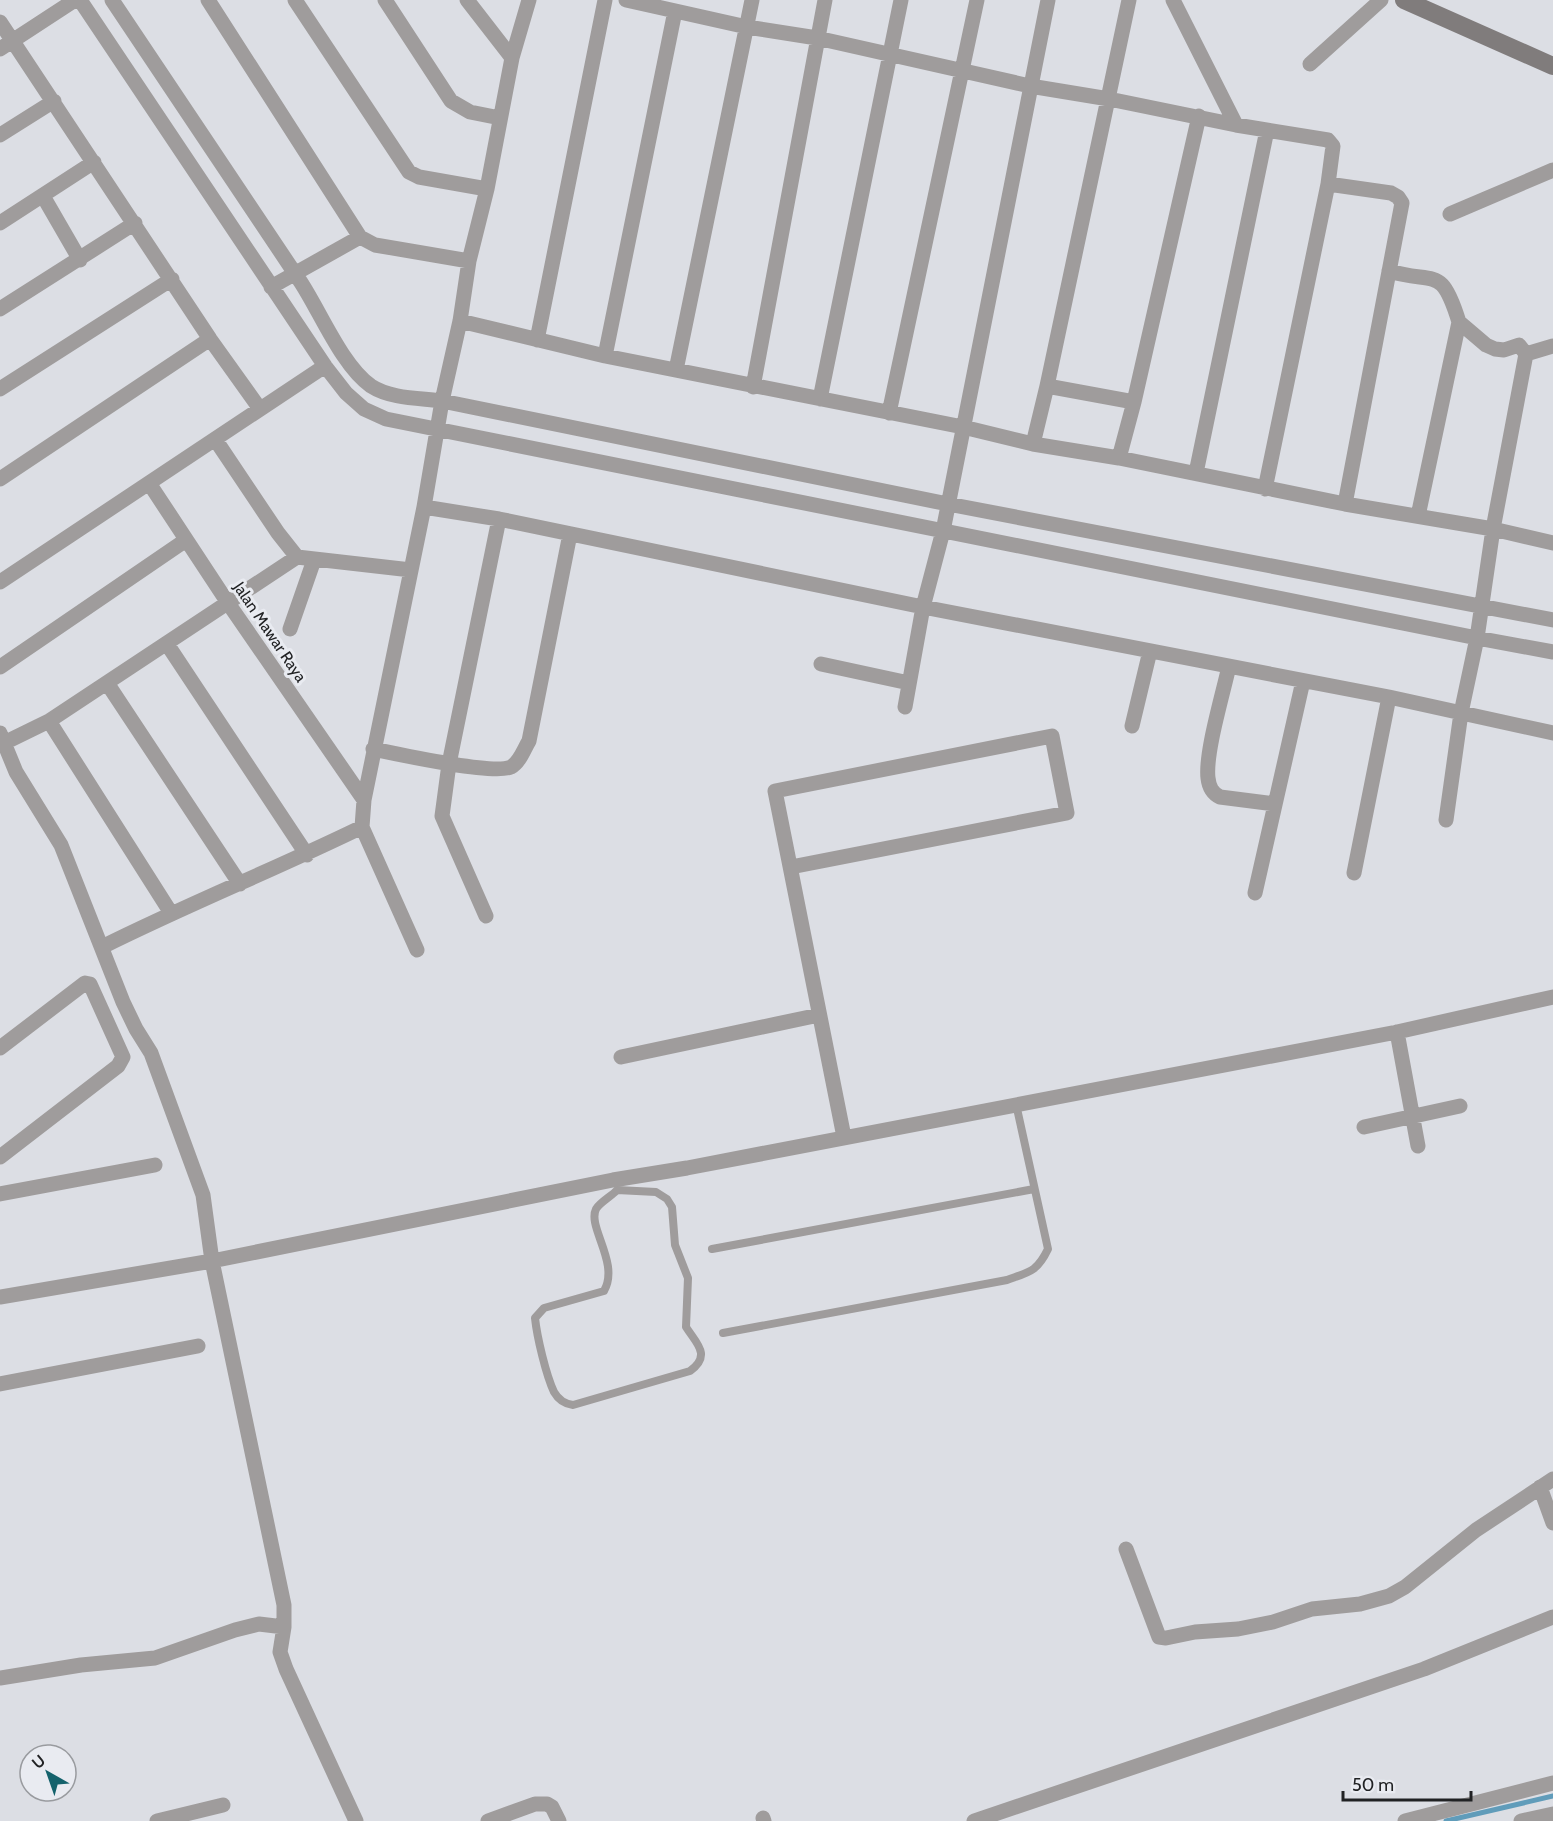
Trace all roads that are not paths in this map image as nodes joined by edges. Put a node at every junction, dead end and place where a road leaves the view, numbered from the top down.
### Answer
1 (75, 0) edge
2 (80, 0) edge
3 (112, 0) edge
4 (208, 0) edge
5 (294, 0) edge
6 (385, 0) edge
7 (467, 0) edge
8 (529, 0) edge
9 (605, 0) edge
10 (626, 0) edge
11 (752, 0) edge
12 (825, 0) edge
13 (901, 0) edge
14 (977, 0) edge
15 (1048, 0) edge
16 (1129, 0) edge
17 (1173, 0) edge
18 (1381, 0) edge
19 (1404, 0) edge
20 (675, 11) junction
21 (0, 22) edge
22 (747, 27) junction
23 (817, 38) junction
24 (6, 45) edge
25 (890, 55) junction
26 (512, 58) junction
27 (1310, 64) dead end
28 (1553, 66) edge
29 (963, 70) junction
30 (1030, 86) junction
31 (1108, 99) junction
32 (54, 101) junction
33 (1199, 116) junction
34 (501, 118) junction
35 (1236, 125) junction
36 (1266, 130) junction
37 (0, 135) edge
38 (94, 162) junction
39 (1553, 170) edge
40 (1328, 184) junction
41 (487, 189) junction
42 (43, 196) junction
43 (1450, 214) dead end
44 (0, 223) edge
45 (135, 223) junction
46 (360, 237) junction
47 (80, 260) junction
48 (470, 261) junction
49 (1389, 271) junction
50 (295, 274) junction
51 (172, 279) junction
52 (271, 287) junction
53 (0, 309) edge
54 (460, 321) junction
55 (1459, 322) junction
56 (210, 339) junction
57 (537, 340) junction
58 (1553, 346) edge
59 (1527, 354) junction
60 (605, 356) junction
61 (325, 366) junction
62 (676, 370) junction
63 (1047, 386) junction
64 (753, 387) junction
65 (0, 389) edge
66 (820, 399) junction
67 (442, 401) junction
68 (1134, 402) junction
69 (260, 409) junction
70 (889, 413) junction
71 (963, 427) junction
72 (438, 431) junction
73 (215, 439) junction
74 (1033, 444) junction
75 (1119, 458) junction
76 (1196, 473) junction
77 (0, 480) edge
78 (149, 483) junction
79 (1264, 489) junction
80 (948, 504) junction
81 (1345, 504) junction
82 (424, 507) junction
83 (1418, 516) junction
84 (499, 519) junction
85 (1493, 530) junction
86 (943, 531) junction
87 (570, 534) junction
88 (186, 540) junction
89 (1553, 543) edge
90 (297, 557) junction
91 (314, 560) junction
92 (411, 570) junction
93 (0, 582) edge
94 (228, 603) junction
95 (1481, 606) junction
96 (923, 608) junction
97 (1553, 620) edge
98 (290, 629) dead end
99 (1476, 638) junction
100 (167, 644) junction
101 (1150, 651) junction
102 (1553, 652) edge
103 (821, 664) dead end
104 (1229, 666) junction
105 (0, 667) edge
106 (1303, 681) junction
107 (107, 683) junction
108 (909, 683) junction
109 (1389, 697) junction
110 (905, 707) dead end
111 (1461, 713) junction
112 (49, 720) junction
113 (1132, 726) dead end
114 (1553, 733) edge
115 (2, 738) edge
116 (373, 749) junction
117 (449, 764) junction
118 (364, 800) junction
119 (1275, 804) junction
120 (1446, 820) dead end
121 (362, 827) junction
122 (307, 855) junction
123 (791, 867) junction
124 (1354, 873) dead end
125 (240, 884) junction
126 (1255, 893) dead end
127 (171, 913) junction
128 (486, 916) dead end
129 (102, 947) junction
130 (417, 950) dead end
131 (1553, 997) edge
132 (819, 1015) junction
133 (1397, 1032) junction
134 (0, 1048) edge
135 (621, 1057) dead end
136 (1016, 1104) junction
137 (1460, 1106) dead end
138 (1413, 1117) junction
139 (1364, 1127) dead end
140 (844, 1137) junction
141 (1418, 1146) dead end
142 (0, 1157) edge
143 (155, 1165) dead end
144 (615, 1185) junction
145 (1034, 1189) junction
146 (0, 1194) edge
147 (711, 1249) dead end
148 (212, 1261) junction
149 (0, 1297) edge
150 (723, 1333) dead end
151 (198, 1346) dead end
152 (0, 1384) edge
153 (1547, 1483) edge
154 (1553, 1523) edge
155 (1126, 1549) dead end
156 (1553, 1617) edge
157 (284, 1627) junction
158 (0, 1678) edge
159 (1553, 1784) edge
160 (223, 1805) dead end
161 (1553, 1814) edge
162 (157, 1821) edge
163 (356, 1821) edge
164 (488, 1821) edge
165 (559, 1821) edge
166 (974, 1821) edge
167 (1405, 1821) edge
168 (1521, 1821) edge

1 - 24 street
2 - 52 street
3 - 50 street
4 - 46 street
5 - 41 street
6 - 34 street
7 - 26 street
8 - 26 street
9 - 57 street
10 - 20 street
11 - 22 street
12 - 23 street
13 - 25 street
14 - 29 street
15 - 30 street
16 - 31 street
17 - 35 street
18 - 27 street
19 - 28 main road
20 - 22 street
20 - 60 street
21 - 24 street
22 - 23 street
22 - 62 street
23 - 25 street
23 - 64 street
24 - 32 street
25 - 29 street
25 - 66 street
26 - 34 street
29 - 30 street
29 - 70 street
30 - 31 street
30 - 71 street
31 - 33 street
31 - 63 street
32 - 37 street
32 - 38 street
33 - 35 street
33 - 68 street
34 - 41 street
35 - 36 street
36 - 40 street
36 - 76 street
38 - 42 street
38 - 45 street
39 - 43 street
40 - 49 street
40 - 79 street
41 - 48 street
42 - 44 street
42 - 47 street
45 - 47 street
45 - 51 street
46 - 48 street
46 - 50 street
47 - 53 street
48 - 54 street
49 - 55 street
49 - 81 street
50 - 52 street
50 - 67 street
51 - 56 street
51 - 65 street
52 - 61 street
54 - 57 street
54 - 67 street
55 - 59 street
55 - 83 street
56 - 69 street
56 - 77 street
57 - 60 street
58 - 59 street
59 - 85 street
60 - 62 street
61 - 69 street
61 - 72 street
62 - 64 street
63 - 68 street
63 - 74 street
64 - 66 street
66 - 70 street
67 - 72 street
67 - 80 street
68 - 75 street
69 - 73 street
70 - 71 street
71 - 74 street
71 - 80 street
72 - 82 street
72 - 86 street
73 - 78 street
73 - 90 street
74 - 75 street
75 - 76 street
76 - 79 street
78 - 88 street, Jalan Mawar Raya
78 - 93 street
79 - 81 street
80 - 86 street
80 - 95 street
81 - 83 street
82 - 84 street
82 - 92 street
83 - 85 street
84 - 87 street
84 - 117 street
85 - 89 street
85 - 95 street
86 - 96 street
86 - 99 street
87 - 96 street
87 - 117 street
88 - 94 street, Jalan Mawar Raya
88 - 105 street
90 - 91 street
90 - 94 street
91 - 92 street
91 - 98 street
92 - 116 street
94 - 100 street
94 - 118 street, Jalan Mawar Raya
95 - 97 street
95 - 99 street
96 - 101 street
96 - 108 street
99 - 102 street
99 - 111 street
100 - 107 street
100 - 122 street
101 - 104 street
101 - 113 street
103 - 108 street
104 - 106 street
104 - 119 street
106 - 109 street
106 - 119 street
107 - 112 street
107 - 125 street
108 - 110 street
109 - 111 street
109 - 124 street
111 - 114 street
111 - 120 street
112 - 115 street
112 - 127 street
115 - 129 street
116 - 117 street
116 - 118 street
117 - 128 street
118 - 121 street
119 - 126 street
121 - 122 street
121 - 130 street
122 - 125 street
123 - 123 street
123 - 132 street
125 - 127 street
127 - 129 street
129 - 148 street
131 - 133 street
132 - 135 street
132 - 140 street
133 - 136 street
133 - 138 street
134 - 142 street
136 - 140 street
136 - 145 lane
137 - 138 street
138 - 139 street
138 - 141 street
140 - 144 street
143 - 146 street
144 - 144 lane
144 - 148 street
145 - 147 lane
145 - 150 lane
148 - 149 street
148 - 157 street
151 - 152 street
153 - 154 street
153 - 155 street
156 - 166 street
157 - 158 street
157 - 163 street
159 - 167 street
160 - 162 street
161 - 168 street
164 - 165 street

